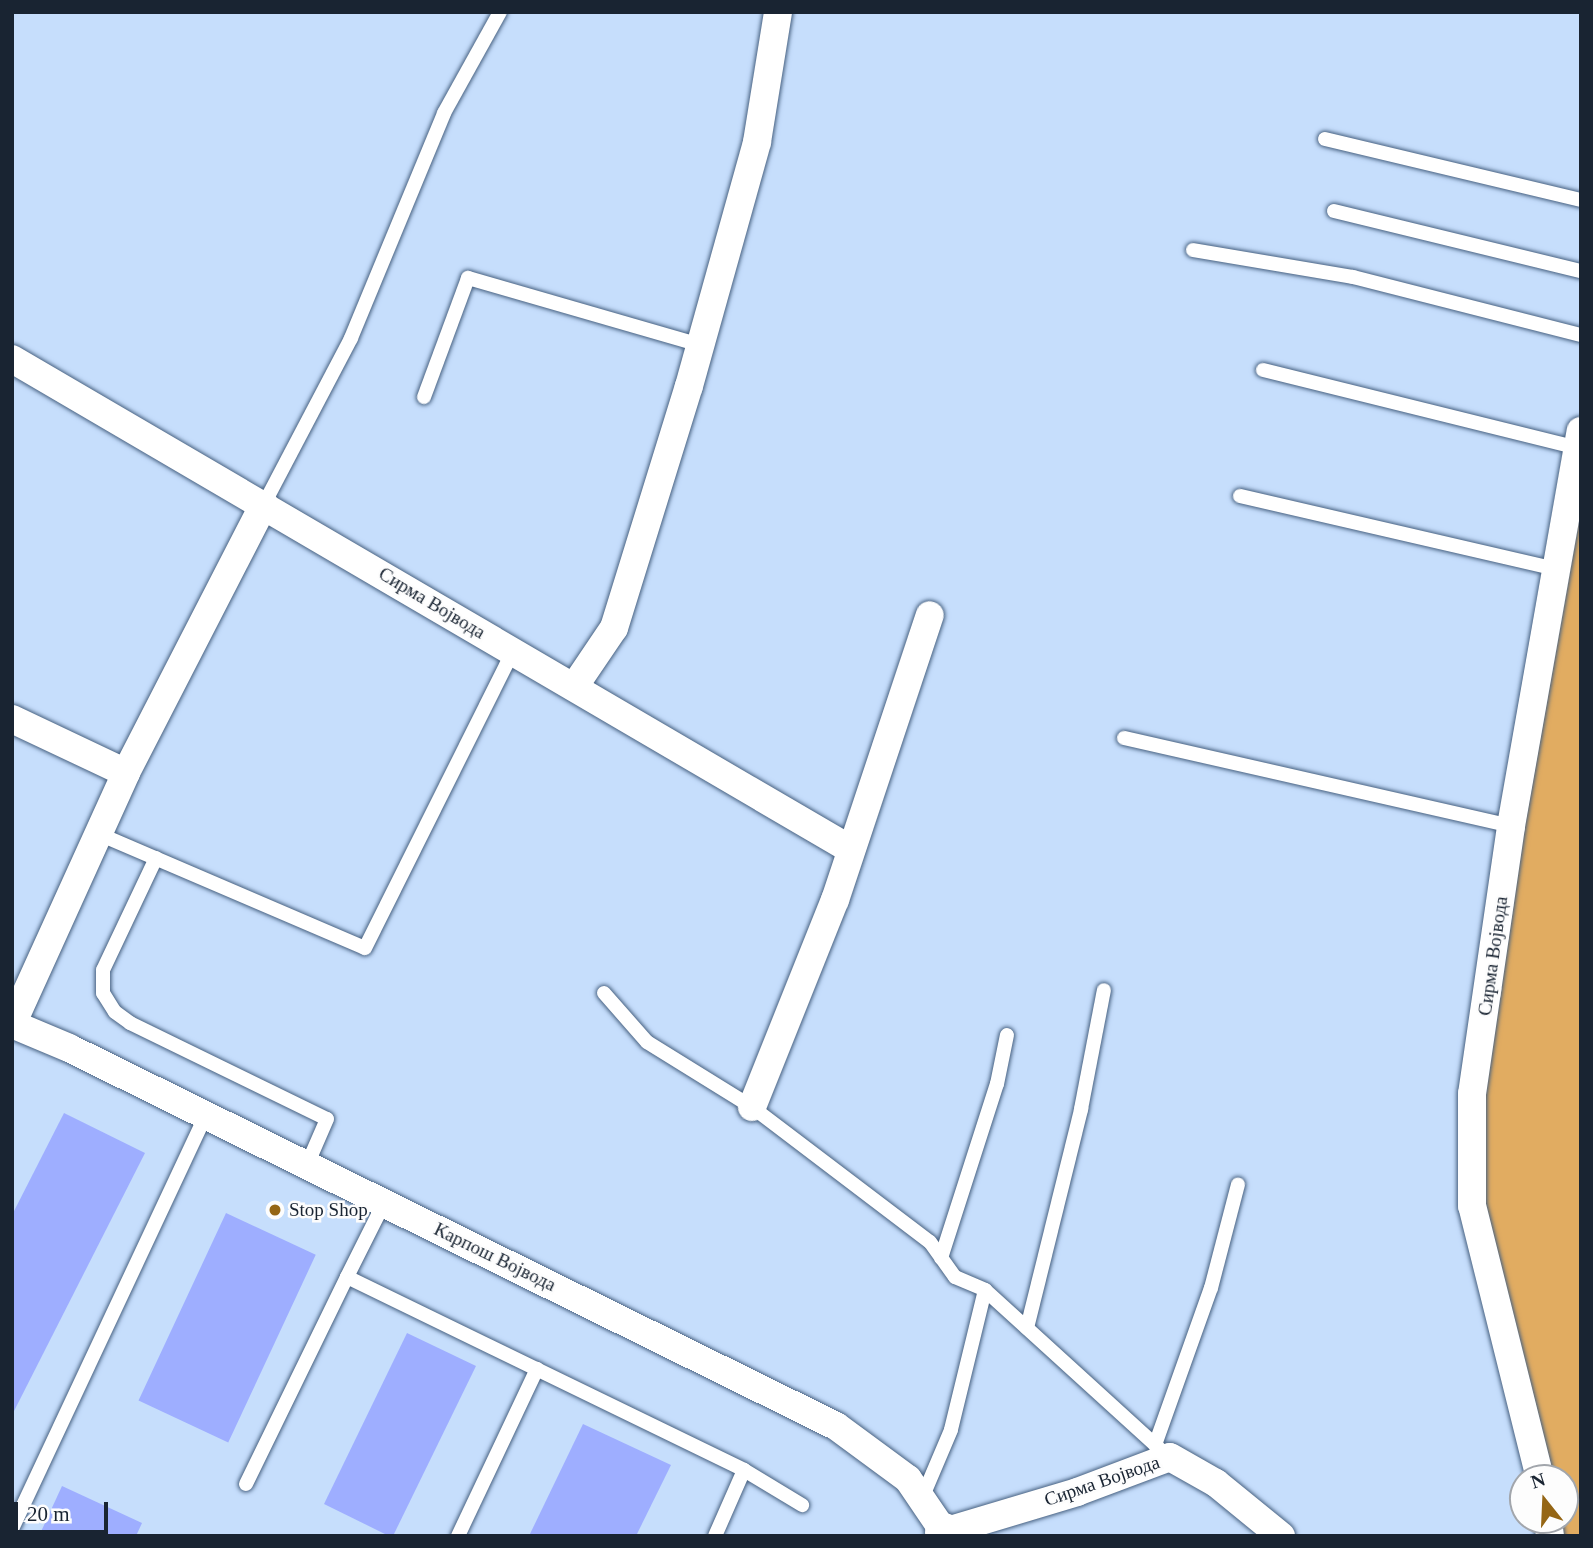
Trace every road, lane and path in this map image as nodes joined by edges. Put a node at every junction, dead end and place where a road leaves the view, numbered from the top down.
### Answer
1 (500, 12) edge
2 (778, 12) edge
3 (1325, 139) dead end
4 (1581, 200) edge
5 (1334, 211) dead end
6 (1193, 250) dead end
7 (1581, 271) edge
8 (1581, 335) edge
9 (701, 345) junction
10 (12, 359) edge
11 (1264, 370) dead end
12 (424, 397) dead end
13 (1579, 439) edge
14 (1240, 496) dead end
15 (264, 504) junction
16 (1556, 569) junction
17 (930, 615) dead end
18 (513, 651) junction
19 (574, 687) junction
20 (12, 719) edge
21 (1124, 738) dead end
22 (126, 773) junction
23 (1511, 826) junction
24 (99, 834) junction
25 (850, 849) junction
26 (156, 858) junction
27 (1104, 990) dead end
28 (604, 993) dead end
29 (12, 1024) edge
30 (1007, 1035) dead end
31 (752, 1107) junction
32 (206, 1115) junction
33 (307, 1165) junction
34 (1238, 1184) dead end
35 (384, 1203) junction
36 (941, 1258) junction
37 (347, 1277) junction
38 (985, 1290) junction
39 (1027, 1328) junction
40 (537, 1369) junction
41 (1163, 1451) junction
42 (1536, 1464) edge
43 (744, 1470) junction
44 (246, 1484) dead end
45 (923, 1496) junction
46 (802, 1505) dead end
47 (12, 1529) edge
48 (945, 1534) edge
49 (458, 1536) edge
50 (715, 1536) edge
51 (1281, 1536) edge

1 - 15 lane
2 - 9 street
3 - 4 lane
5 - 7 lane
6 - 8 lane
9 - 12 lane
9 - 19 street
10 - 15 street, Сирма Војвода
11 - 13 lane
13 - 16 street, Сирма Војвода
14 - 16 lane
15 - 18 street, Сирма Војвода
15 - 22 street
16 - 23 street, Сирма Војвода
17 - 25 street
18 - 19 street, Сирма Војвода
18 - 26 lane
19 - 25 street, Сирма Војвода
20 - 22 street
21 - 23 lane
22 - 24 street
23 - 42 street, Сирма Војвода
24 - 26 lane
24 - 29 street
25 - 31 street
26 - 33 lane
27 - 39 lane
28 - 31 lane
29 - 32 street, Карпош Војвода
30 - 36 lane
31 - 36 lane
32 - 33 street, Карпош Војвода
32 - 47 lane
33 - 35 street, Карпош Војвода
34 - 41 lane
35 - 37 lane
35 - 45 street, Карпош Војвода
36 - 38 lane
37 - 40 lane
37 - 44 lane
38 - 39 lane
38 - 45 lane
39 - 41 lane
40 - 43 lane
40 - 49 lane
41 - 48 street, Сирма Војвода
41 - 51 street, Сирма Војвода
43 - 46 lane
43 - 50 lane
45 - 48 street, Карпош Војвода

